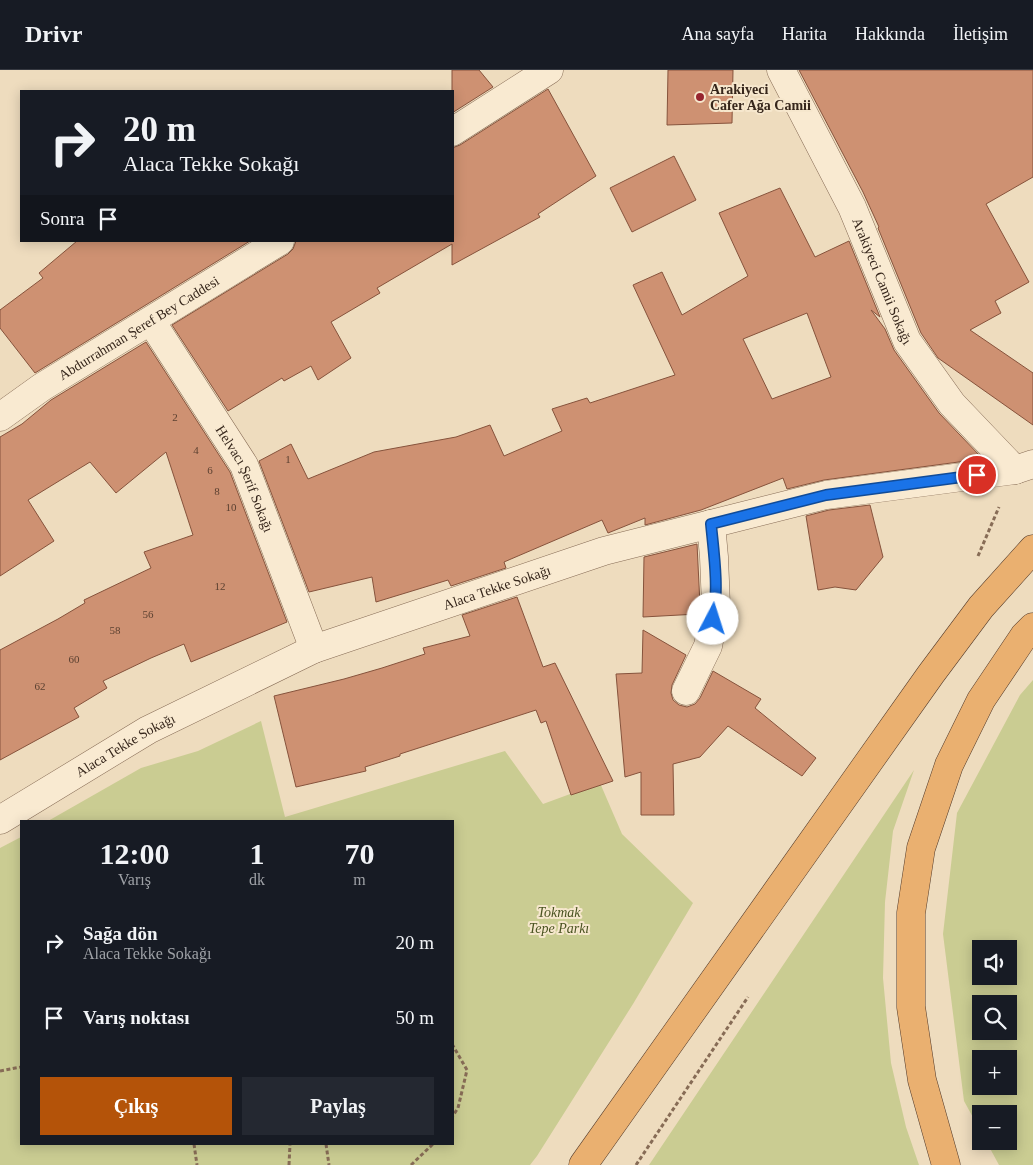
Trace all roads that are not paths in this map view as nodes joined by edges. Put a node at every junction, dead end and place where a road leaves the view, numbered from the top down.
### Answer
1 (549, 70) edge
2 (781, 70) edge
3 (454, 131) edge
4 (278, 242) edge
5 (151, 321) junction
6 (0, 417) edge
7 (1024, 467) edge
8 (711, 524) junction
9 (1033, 549) edge
10 (1033, 627) edge
11 (314, 649) junction
12 (686, 691) dead end
13 (0, 820) edge
14 (583, 1165) edge
15 (946, 1165) edge

1 - 3 street
2 - 7 street, Arakiyeci Camii Sokağı
4 - 5 street, Abdurrahman Şeref Bey Caddesi
5 - 6 street, Abdurrahman Şeref Bey Caddesi
5 - 11 street, Helvacı Şerif Sokağı
7 - 8 street, Alaca Tekke Sokağı
8 - 11 street, Alaca Tekke Sokağı
8 - 12 street
9 - 14 highway
10 - 15 highway
11 - 13 street, Alaca Tekke Sokağı

